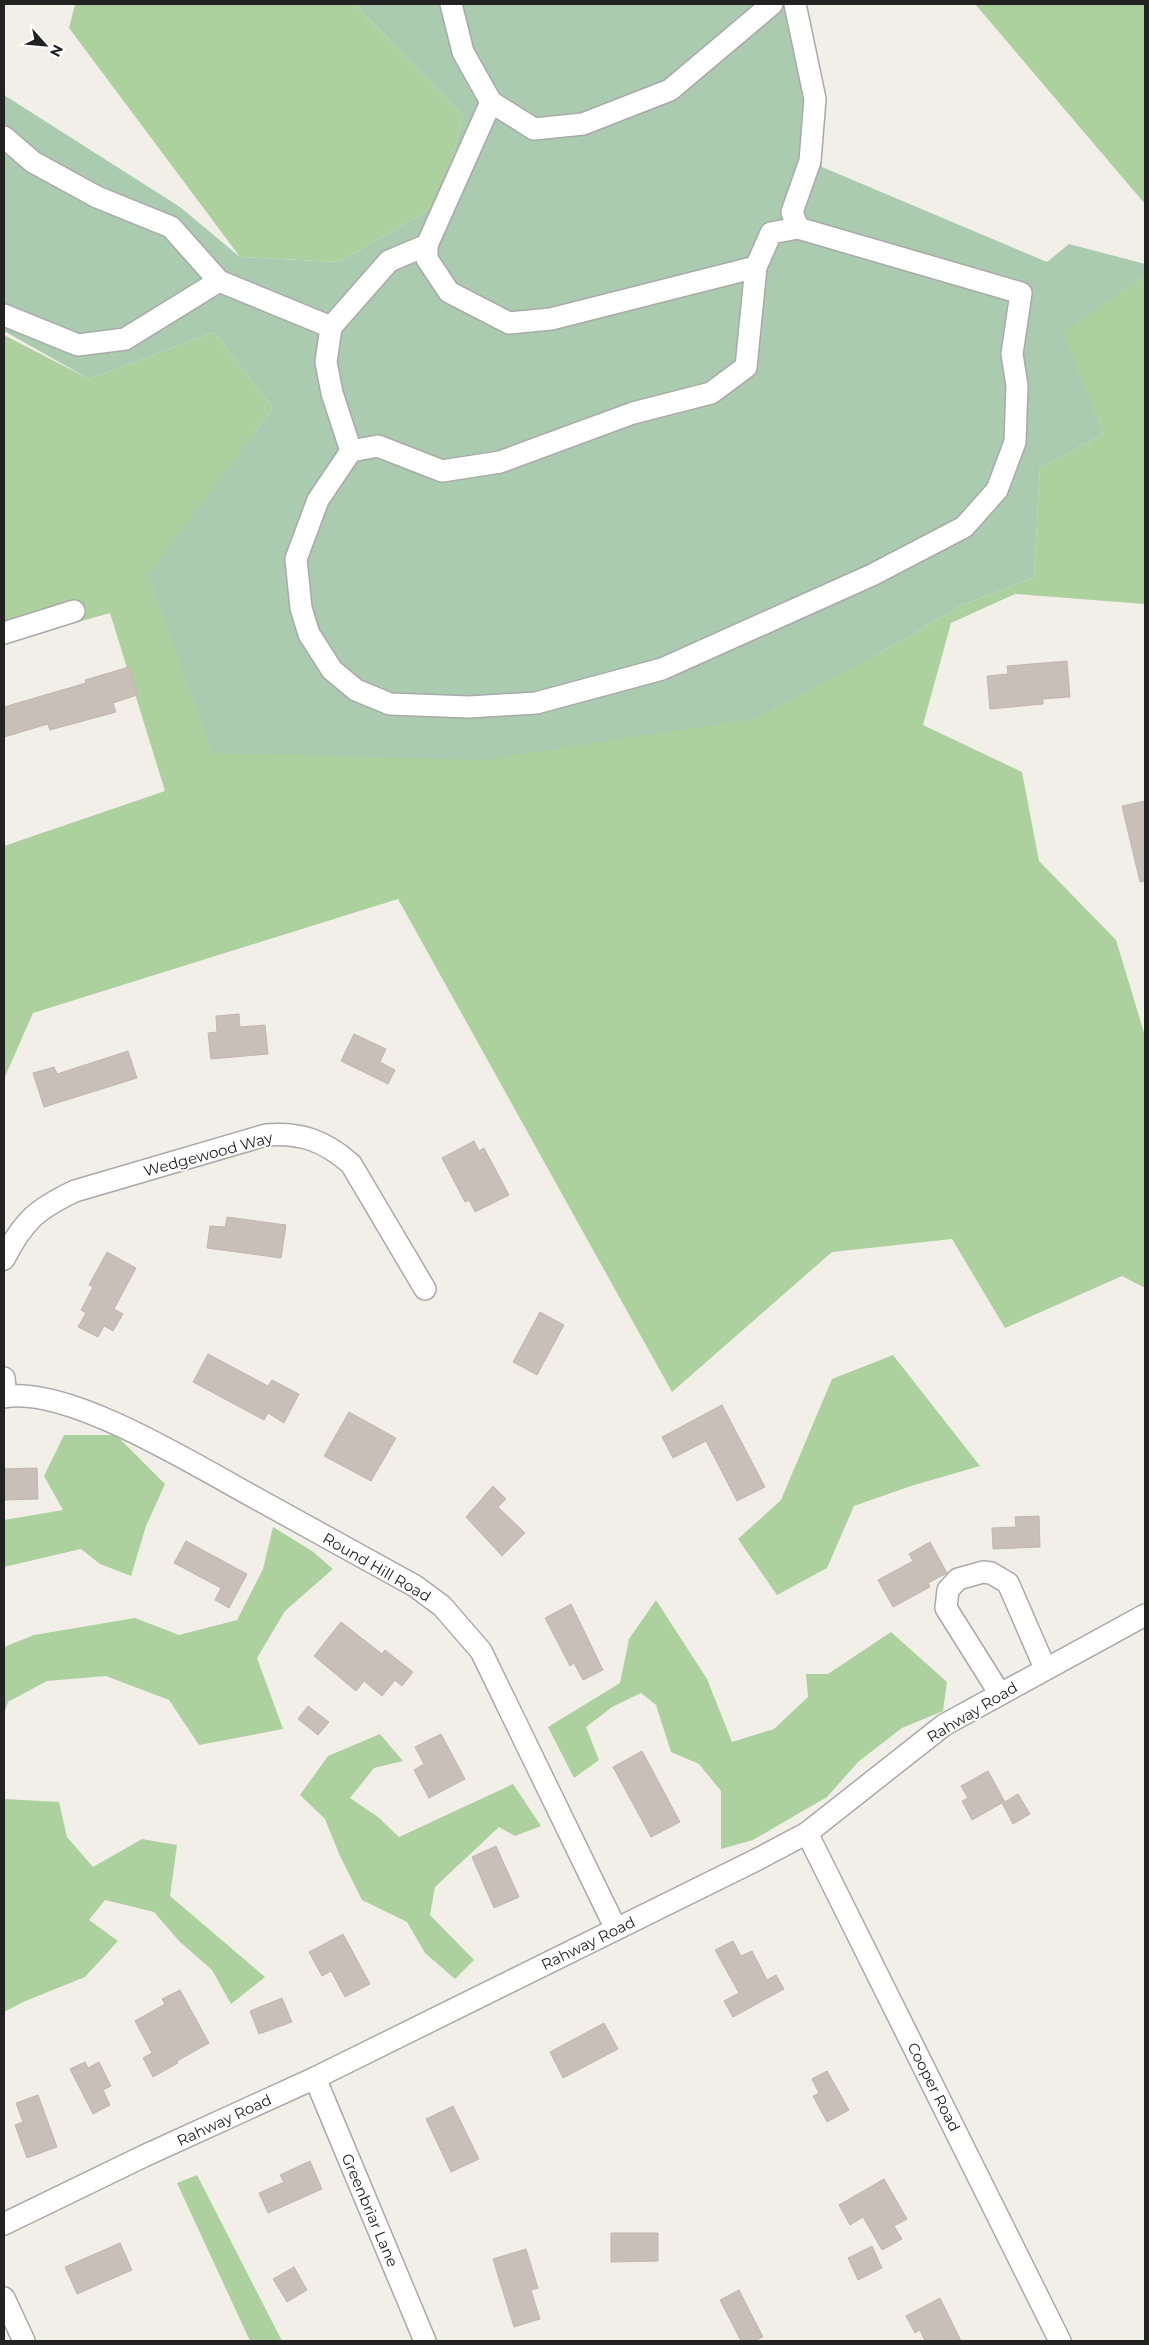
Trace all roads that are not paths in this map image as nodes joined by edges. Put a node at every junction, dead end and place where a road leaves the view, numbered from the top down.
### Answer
1 (452, 4) edge
2 (772, 4) edge
3 (795, 4) edge
4 (491, 102) junction
5 (4, 138) edge
6 (798, 228) junction
7 (427, 245) junction
8 (756, 267) junction
9 (219, 281) junction
10 (4, 314) edge
11 (331, 327) junction
12 (351, 452) junction
13 (74, 610) dead end
14 (4, 633) edge
15 (4, 1258) edge
16 (425, 1289) dead end
17 (4, 1390) edge
18 (1145, 1615) edge
19 (1045, 1668) junction
20 (1000, 1694) junction
21 (807, 1833) junction
22 (616, 1929) junction
23 (315, 2078) junction
24 (4, 2224) edge
25 (4, 2298) edge
26 (24, 2341) edge
27 (425, 2341) edge
28 (1060, 2341) edge

1 - 4 street
2 - 4 street
3 - 6 street
4 - 7 street
5 - 9 street
6 - 8 street
6 - 12 street
7 - 8 street
7 - 11 street
8 - 12 street
9 - 10 street
9 - 11 street
11 - 12 street
13 - 14 street
15 - 16 street, Wedgewood Way
17 - 22 street, Round Hill Road
18 - 19 street, Rahway Road
19 - 20 street, Rahway Road
19 - 20 street
20 - 21 street, Rahway Road
21 - 22 street, Rahway Road
21 - 28 street, Cooper Road
22 - 23 street, Rahway Road
23 - 24 street, Rahway Road
23 - 27 street, Greenbriar Lane
25 - 26 street

